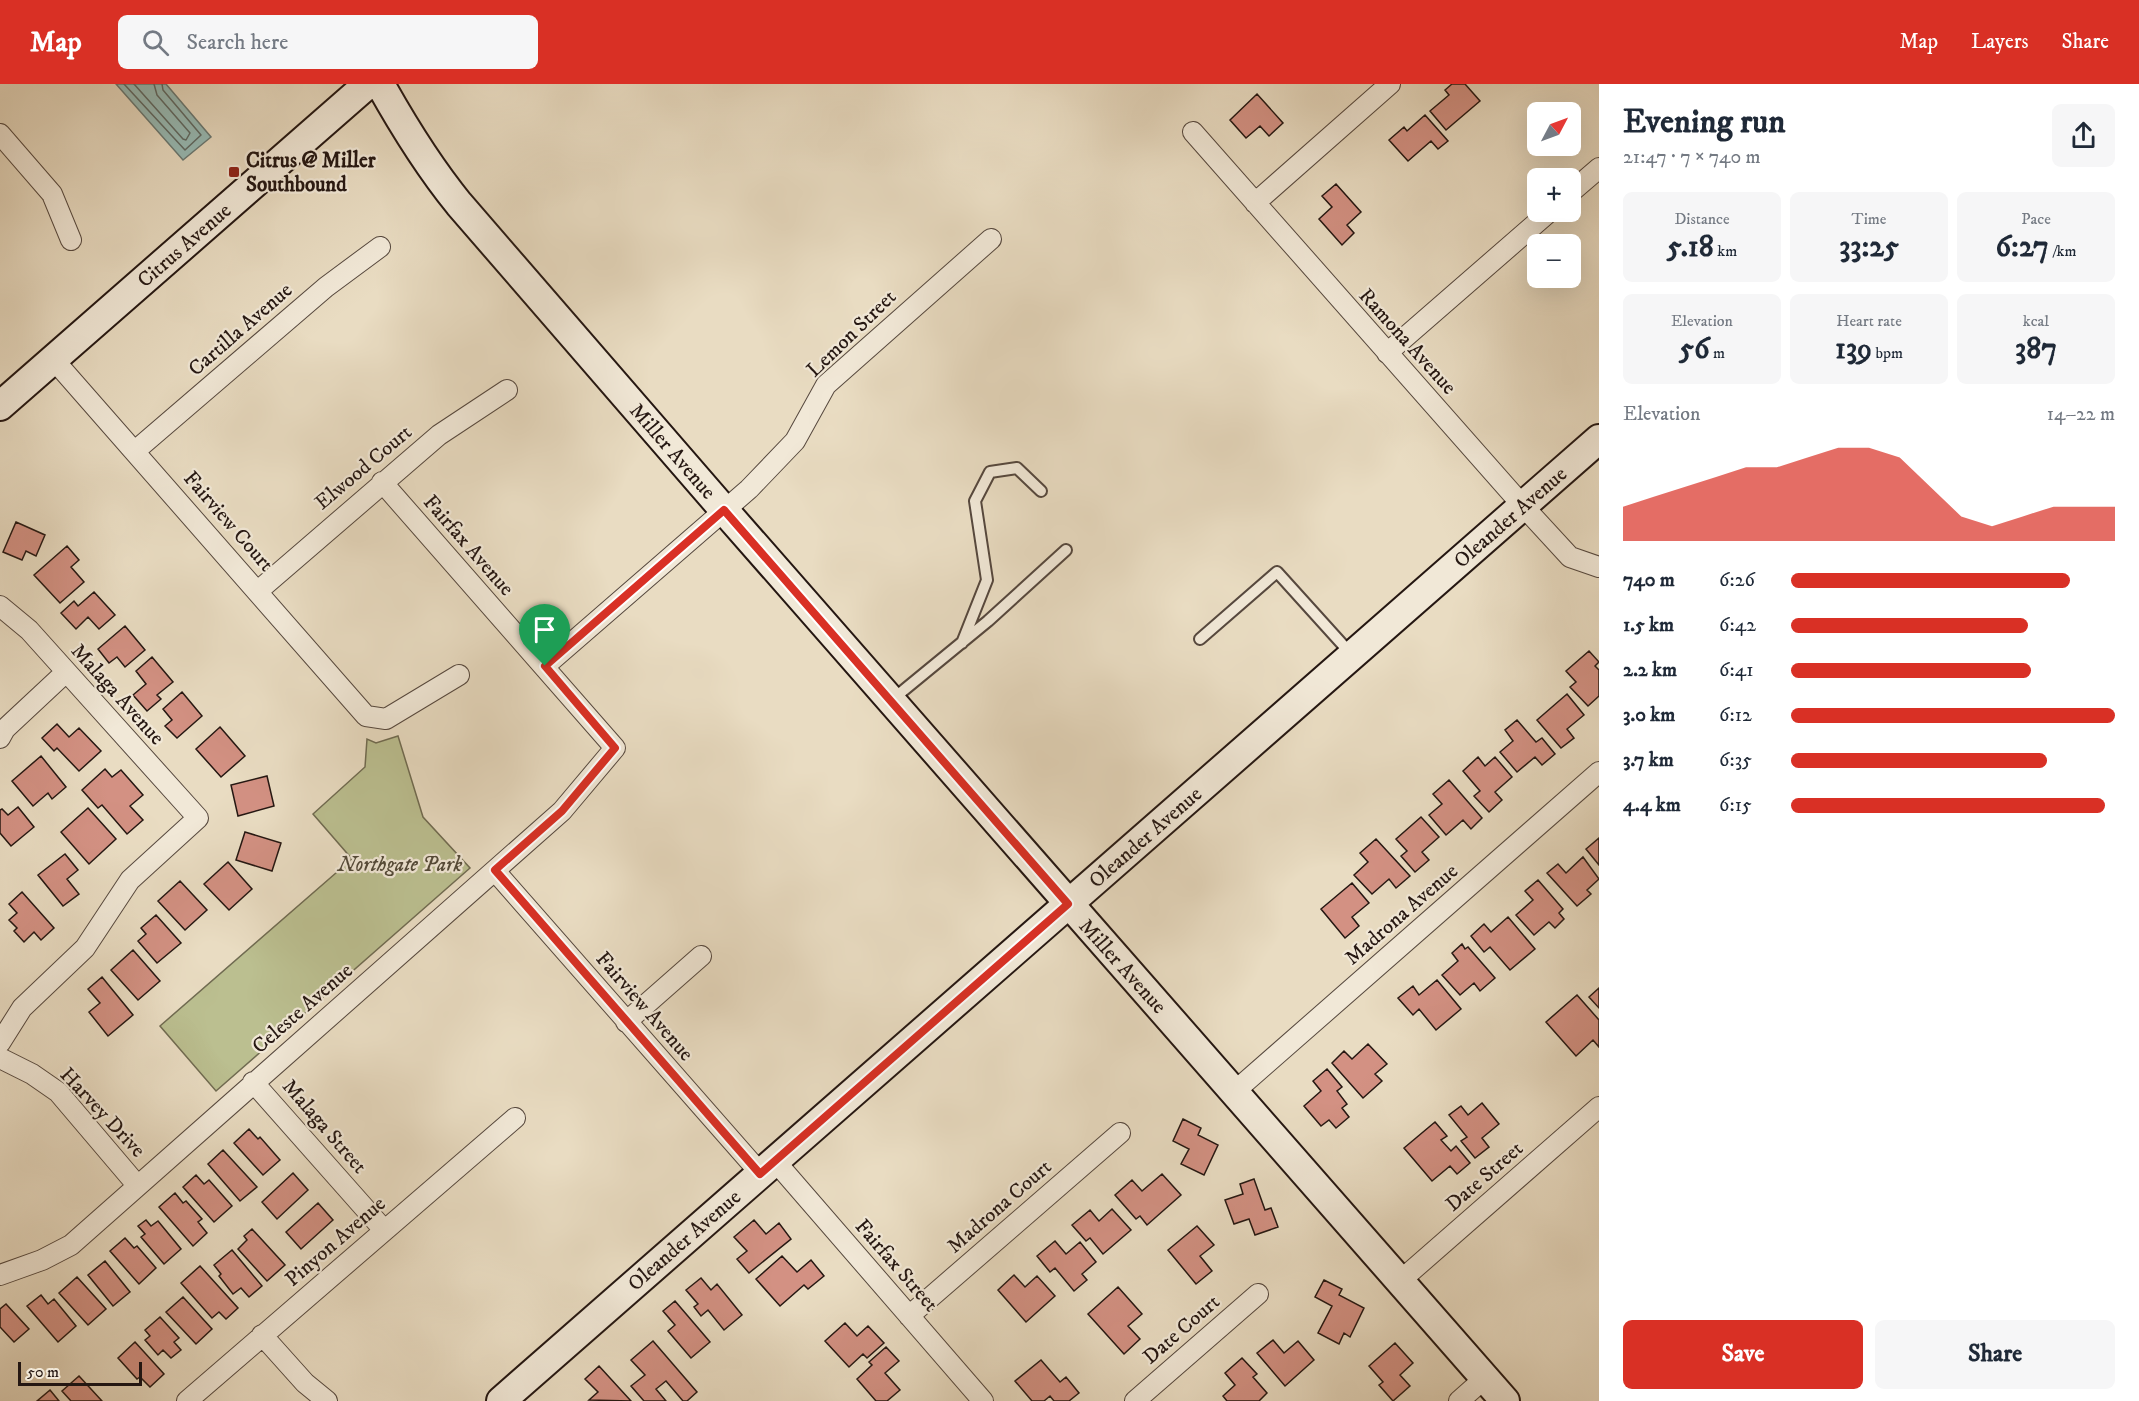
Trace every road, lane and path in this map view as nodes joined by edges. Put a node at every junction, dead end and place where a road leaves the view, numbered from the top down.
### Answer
1 (368, 84) edge
2 (380, 84) edge
3 (1390, 84) edge
4 (1193, 132) dead end
5 (0, 134) edge
6 (1599, 168) edge
7 (1581, 184) edge
8 (1255, 203) junction
9 (1538, 222) edge
10 (991, 239) dead end
11 (71, 240) dead end
12 (380, 247) dead end
13 (1387, 354) junction
14 (54, 360) junction
15 (507, 390) dead end
16 (0, 406) edge
17 (1599, 439) edge
18 (135, 451) junction
19 (382, 482) junction
20 (1041, 491) dead end
21 (1523, 506) junction
22 (724, 510) junction
23 (1066, 550) dead end
24 (1599, 567) edge
25 (258, 591) junction
26 (0, 606) edge
27 (1200, 639) dead end
28 (962, 642) junction
29 (1352, 656) junction
30 (545, 666) junction
31 (66, 672) junction
32 (459, 675) dead end
33 (890, 701) junction
34 (0, 738) edge
35 (615, 748) joint
36 (1599, 772) edge
37 (495, 870) junction
38 (1068, 904) junction
39 (701, 956) dead end
40 (626, 1022) junction
41 (0, 1043) edge
42 (0, 1058) edge
43 (254, 1082) junction
44 (1234, 1092) junction
45 (1599, 1107) edge
46 (515, 1118) dead end
47 (1120, 1133) dead end
48 (768, 1167) junction
49 (137, 1185) junction
50 (384, 1230) junction
51 (0, 1275) edge
52 (1400, 1281) junction
53 (1258, 1294) dead end
54 (909, 1316) junction
55 (262, 1335) junction
56 (1485, 1378) junction
57 (187, 1401) edge
58 (327, 1401) edge
59 (501, 1401) edge
60 (983, 1401) edge
61 (1135, 1401) edge
62 (1459, 1401) edge
63 (1505, 1401) edge

1 - 14 street, Citrus Avenue
2 - 22 street, Miller Avenue
3 - 8 street
4 - 8 street, Ramona Avenue
5 - 11 street
6 - 7 street
8 - 13 street, Ramona Avenue
9 - 13 street
10 - 22 street, Lemon Street
12 - 18 street, Cartilla Avenue
13 - 21 street, Ramona Avenue
14 - 16 street, Citrus Avenue
14 - 18 street, Fairview Court
15 - 19 street, Elwood Court
17 - 21 street, Oleander Avenue
18 - 25 street, Fairview Court
19 - 25 street, Elwood Court
19 - 30 street, Fairfax Avenue
20 - 28 lane
21 - 24 street, Ramona Avenue
21 - 29 street, Oleander Avenue
22 - 30 street, Lemon Street
22 - 33 street, Miller Avenue
23 - 28 lane
25 - 32 street, Fairview Court
26 - 31 street, Malaga Avenue
27 - 29 lane
28 - 33 lane
29 - 38 street, Oleander Avenue
30 - 35 street, Fairfax Avenue
31 - 34 street
31 - 41 street, Malaga Avenue
33 - 38 street, Miller Avenue
35 - 37 street, Celeste Avenue
36 - 44 street, Madrona Avenue
37 - 40 street, Fairview Avenue
37 - 43 street, Celeste Avenue
38 - 44 street, Miller Avenue
38 - 48 street, Oleander Avenue
39 - 40 street
40 - 48 street, Fairview Avenue
42 - 49 street, Harvey Drive
43 - 49 street, Celeste Avenue
43 - 50 street, Malaga Street
44 - 52 street, Miller Avenue
45 - 52 street, Date Street
46 - 50 street, Pinyon Avenue
47 - 54 street, Madrona Court
48 - 54 street, Fairfax Street
48 - 59 street, Oleander Avenue
49 - 51 street, Celeste Avenue
50 - 55 street, Pinyon Avenue
52 - 56 street, Miller Avenue
53 - 61 street, Date Court
54 - 60 street, Fairfax Street
55 - 57 street, Pinyon Avenue
55 - 58 street
56 - 62 street
56 - 63 street, Miller Avenue

